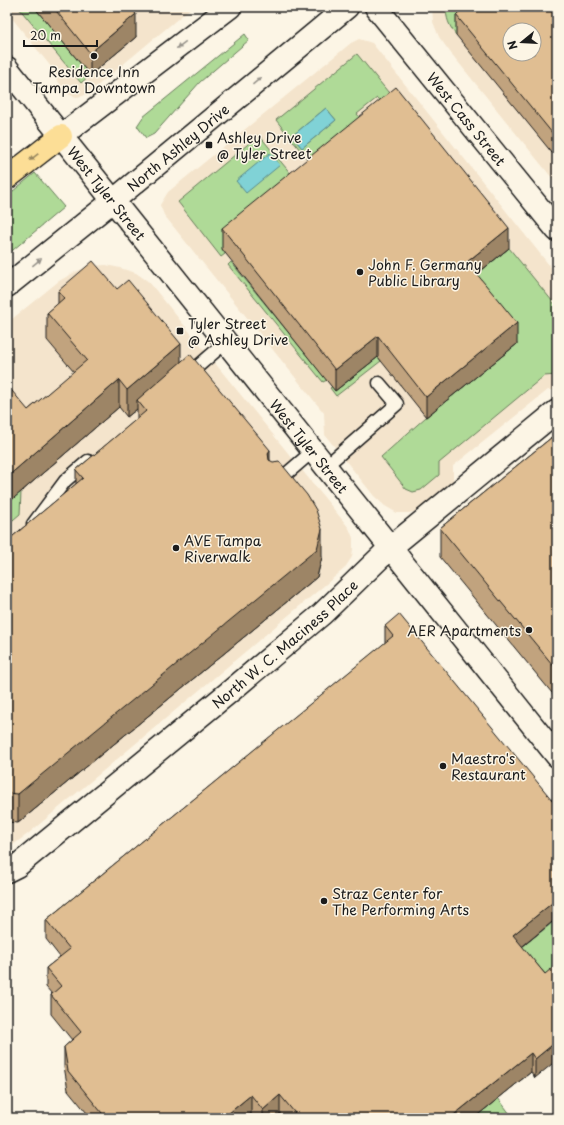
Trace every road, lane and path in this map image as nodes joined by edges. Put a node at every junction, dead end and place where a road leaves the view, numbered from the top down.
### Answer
1 (230, 7) edge
2 (347, 7) edge
3 (376, 7) edge
4 (7, 68) edge
5 (61, 136) junction
6 (7, 178) edge
7 (114, 200) junction
8 (557, 230) edge
9 (7, 286) edge
10 (226, 342) junction
11 (180, 382) edge
12 (379, 383) dead end
13 (557, 411) edge
14 (99, 451) edge
15 (319, 459) junction
16 (275, 484) edge
17 (25, 532) edge
18 (390, 548) junction
19 (557, 756) edge
20 (7, 871) edge

1 -> 5 street
7 -> 2 street, North Ashley Drive
3 - 8 street, West Cass Street
4 - 5 street, West Tyler Street
5 -> 6 highway
5 - 7 street, West Tyler Street
9 -> 7 street, North Ashley Drive
7 - 10 street, West Tyler Street
10 - 11 lane
10 - 15 street, West Tyler Street
12 - 15 lane
13 - 18 street, North W. C. Maciness Place
14 - 17 lane
15 - 16 lane
15 - 18 street, West Tyler Street
18 - 19 street, West Tyler Street
18 - 20 street, North W. C. Maciness Place

